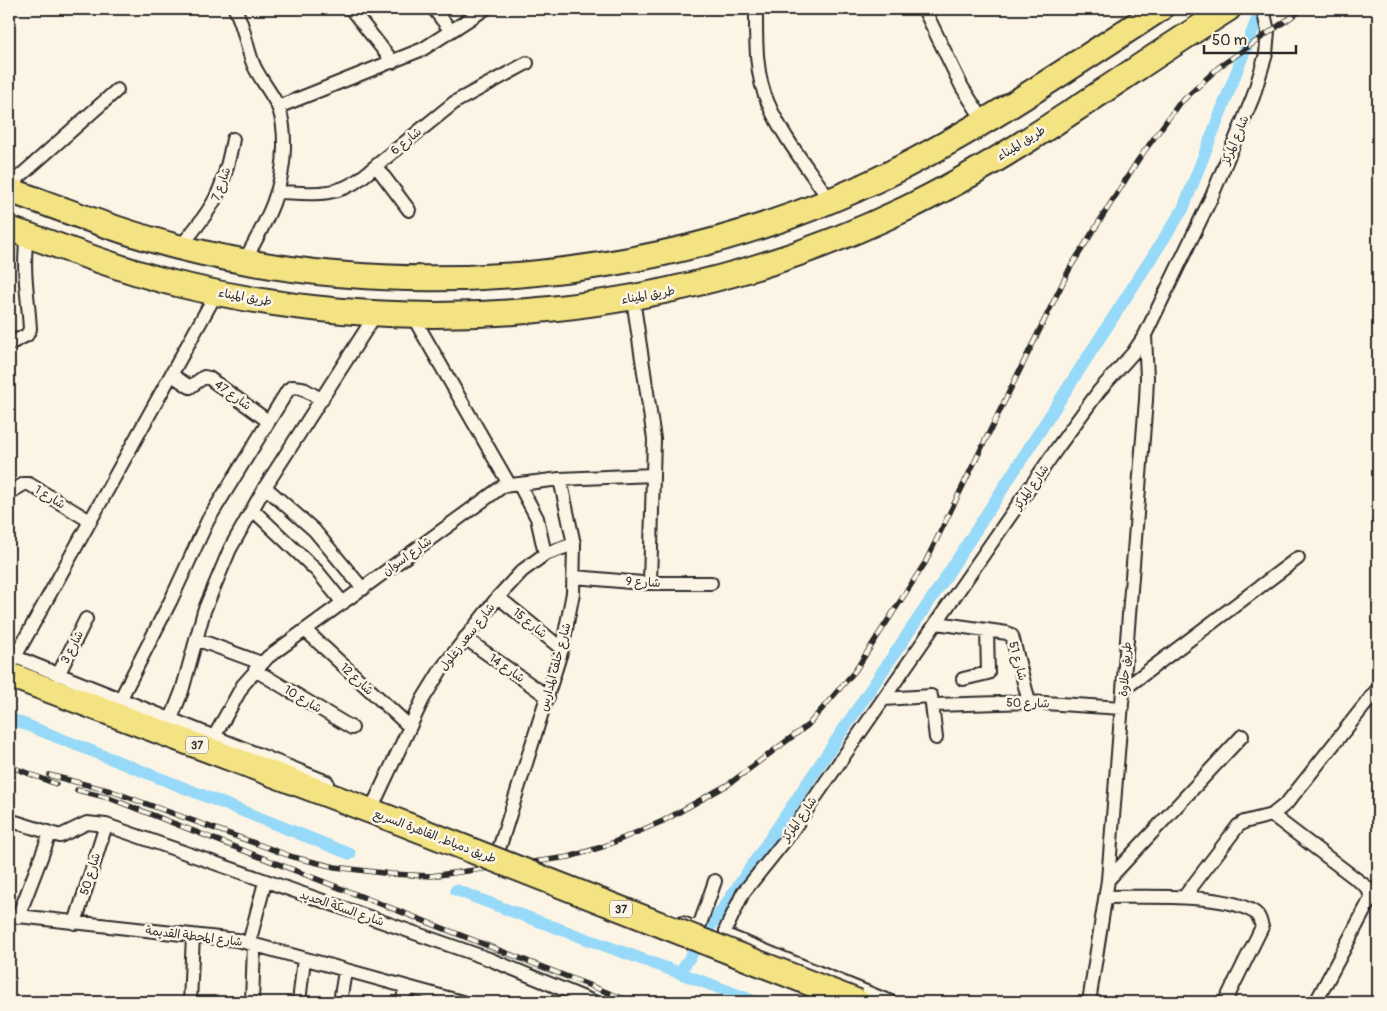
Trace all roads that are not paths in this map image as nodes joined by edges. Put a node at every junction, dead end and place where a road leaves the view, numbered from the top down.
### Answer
1 (235, 9) edge
2 (351, 9) edge
3 (434, 9) edge
4 (485, 9) edge
5 (756, 9) edge
6 (924, 9) edge
7 (1160, 9) edge
8 (1228, 9) edge
9 (1263, 9) edge
10 (451, 31) junction
11 (393, 62) junction
12 (527, 63) dead end
13 (117, 90) dead end
14 (278, 107) junction
15 (984, 123) junction
16 (234, 139) dead end
17 (376, 166) junction
18 (9, 186) edge
19 (9, 190) edge
20 (279, 192) junction
21 (830, 201) junction
22 (409, 210) dead end
23 (18, 232) edge
24 (180, 247) junction
25 (245, 260) junction
26 (217, 292) junction
27 (633, 299) junction
28 (376, 314) junction
29 (412, 315) junction
30 (1145, 335) junction
31 (9, 344) edge
32 (172, 375) junction
33 (322, 400) junction
34 (268, 421) junction
35 (653, 475) junction
36 (560, 479) junction
37 (514, 484) junction
38 (265, 487) junction
39 (9, 493) edge
40 (254, 510) junction
41 (90, 521) junction
42 (574, 544) junction
43 (545, 554) junction
44 (1298, 558) dead end
45 (575, 578) junction
46 (650, 583) junction
47 (711, 583) dead end
48 (363, 589) junction
49 (498, 598) junction
50 (343, 603) junction
51 (86, 619) dead end
52 (937, 623) junction
53 (305, 630) junction
54 (987, 630) junction
55 (465, 638) junction
56 (196, 639) junction
57 (562, 649) junction
58 (11, 665) edge
59 (258, 667) junction
60 (9, 669) edge
61 (58, 675) junction
62 (964, 679) dead end
63 (9, 689) edge
64 (1124, 689) junction
65 (1376, 691) dead end
66 (548, 697) junction
67 (121, 698) junction
68 (884, 699) junction
69 (1028, 702) junction
70 (934, 705) junction
71 (1122, 708) junction
72 (171, 719) junction
73 (410, 727) junction
74 (352, 728) dead end
75 (1242, 736) dead end
76 (214, 737) junction
77 (936, 738) dead end
78 (1272, 815) junction
79 (380, 816) junction
80 (10, 823) edge
81 (106, 825) junction
82 (50, 834) junction
83 (499, 849) junction
84 (1108, 880) junction
85 (716, 881) dead end
86 (265, 882) junction
87 (1106, 897) junction
88 (1184, 898) junction
89 (14, 916) edge
90 (75, 923) junction
91 (193, 935) junction
92 (252, 944) junction
93 (304, 959) junction
94 (345, 970) junction
95 (406, 988) junction
96 (440, 999) edge
97 (190, 1002) edge
98 (252, 1002) edge
99 (299, 1002) edge
100 (340, 1002) edge
101 (402, 1002) edge
102 (462, 1002) edge
103 (594, 1002) edge
104 (814, 1002) edge
105 (858, 1002) edge
106 (891, 1002) edge
107 (1089, 1002) edge
108 (1225, 1002) edge
109 (1316, 1002) edge

1 - 14 street
2 - 11 street
3 - 10 street
4 - 10 street
5 - 21 street
6 - 15 street
7 - 15 highway
8 - 27 highway, طريق الميناء
9 - 30 street, شارع المركز
10 - 11 street
11 - 14 street
12 - 17 street, شارع 6
13 - 18 street
14 - 20 street
15 - 21 highway
16 - 24 street, شارع 7
17 - 20 street, شارع 6
17 - 22 street
19 - 24 highway
20 - 25 street
21 - 25 highway
23 - 26 highway, طريق الميناء
23 - 31 street
24 - 25 highway
26 - 28 highway, طريق الميناء
26 - 32 street
27 - 29 highway, طريق الميناء
27 - 35 street
28 - 29 highway, طريق الميناء
28 - 33 street
29 - 37 street
30 - 52 street, شارع المركز
30 - 64 street, طريق حلاوة
32 - 34 street, شارع 47
32 - 41 street
33 - 34 street
33 - 38 street
34 - 67 street
35 - 36 street, شارع اسوان
35 - 46 street
36 - 37 street, شارع اسوان
36 - 42 street, شارع خلف المدارس
37 - 43 street
37 - 48 street, شارع اسوان
38 - 40 street
38 - 48 street
39 - 41 street, شارع 1
40 - 50 street
40 - 56 street
41 - 58 street
42 - 43 street, شارع سعد زغلول
42 - 45 street, شارع خلف المدارس
43 - 49 street, شارع سعد زغلول
44 - 64 street
45 - 46 street, شارع 9
45 - 57 street, شارع خلف المدارس
46 - 47 street, شارع 9
48 - 50 street, شارع اسوان
49 - 55 street, شارع سعد زغلول
49 - 57 street, شارع 15
50 - 53 street, شارع اسوان
51 - 61 street, شارع 3
52 - 54 street, شارع 51
52 - 68 street, شارع المركز
53 - 59 street, شارع اسوان
53 - 73 street, شارع 12
54 - 62 street
54 - 69 street, شارع 51
55 - 66 street, شارع 14
55 - 73 street, شارع سعد زغلول
56 - 59 street, شارع 10
56 - 72 street
57 - 66 street, شارع خلف المدارس
58 - 60 street
58 - 61 street
58 - 79 highway, طريق دمياط, القاهرة السريع / 37
59 - 74 street, شارع 10
59 - 76 street, شارع اسوان
61 - 67 street
63 - 79 highway, طريق دمياط, القاهرة السريع / 37
64 - 71 street, طريق حلاوة
65 - 78 street
66 - 83 street, شارع خلف المدارس
67 - 72 street
68 - 70 street
68 - 106 street, شارع المركز
69 - 70 street, شارع 50
69 - 71 street, شارع 50
70 - 77 street
71 - 84 street, طريق حلاوة
72 - 76 street
73 - 79 street, شارع سعد زغلول
75 - 84 street
76 - 79 street
78 - 88 street
78 - 109 street
79 - 83 street
79 - 104 highway, طريق دمياط, القاهرة السريع / 37
79 - 105 highway, طريق دمياط, القاهرة السريع / 37, bridge
80 - 82 street
81 - 82 street, شارع السكة الحديد
81 - 86 street, شارع السكة الحديد
81 - 90 street, شارع 50
82 - 89 street
83 - 85 street
84 - 87 street, طريق حلاوة
86 - 92 street
86 - 103 street, شارع السكة الحديد
87 - 88 street
87 - 107 street, طريق حلاوة
88 - 108 street
89 - 90 street, شارع المحطة القديمة
90 - 91 street, شارع المحطة القديمة
91 - 92 street, شارع المحطة القديمة
91 - 97 street
92 - 93 street, شارع المحطة القديمة
92 - 98 street
93 - 94 street, شارع المحطة القديمة
93 - 99 street
94 - 95 street, شارع المحطة القديمة
94 - 100 street
95 - 96 street, شارع المحطة القديمة
95 - 101 street
96 - 102 street, شارع المحطة القديمة

